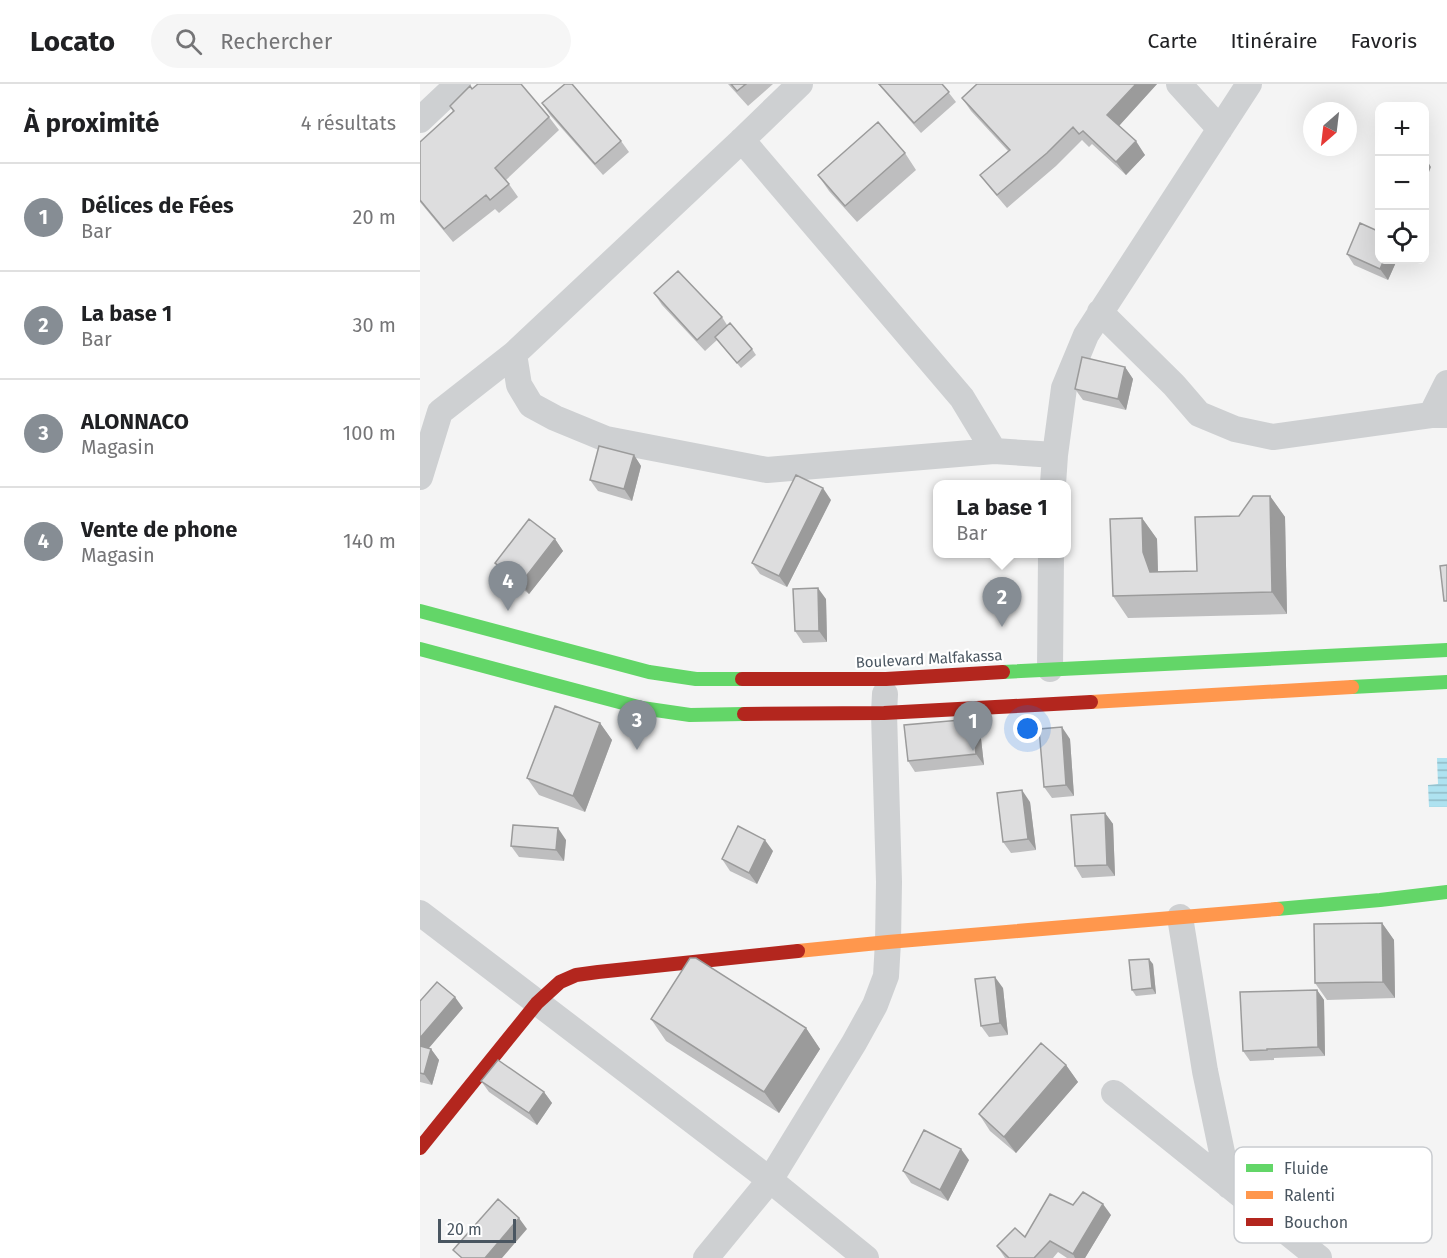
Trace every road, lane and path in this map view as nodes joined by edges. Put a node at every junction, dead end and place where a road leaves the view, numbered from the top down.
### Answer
1 (458, 84) edge
2 (800, 84) edge
3 (1179, 84) edge
4 (1249, 84) edge
5 (420, 120) edge
6 (1220, 129) junction
7 (742, 140) junction
8 (1100, 312) junction
9 (514, 354) junction
10 (1447, 383) edge
11 (1439, 415) edge
12 (994, 451) junction
13 (1055, 455) junction
14 (420, 477) edge
15 (1053, 480) edge
16 (1051, 558) edge
17 (420, 611) edge
18 (420, 649) edge
19 (1447, 650) edge
20 (1050, 669) junction
21 (886, 679) junction
22 (1447, 682) edge
23 (884, 713) junction
24 (1447, 892) edge
25 (420, 913) edge
26 (1180, 917) junction
27 (888, 942) junction
28 (537, 1003) junction
29 (1114, 1093) dead end
30 (420, 1148) edge
31 (770, 1180) junction
32 (1229, 1186) junction
33 (1234, 1190) edge
34 (1300, 1243) edge
35 (706, 1258) edge
36 (866, 1258) edge
37 (1319, 1258) edge

1 - 5 street
2 - 7 street
3 - 6 street
4 - 6 street
6 - 8 street
7 - 9 street
7 - 12 street
8 - 11 street
8 - 13 street
9 - 12 street
9 - 14 street
10 - 11 street
12 - 13 street
13 - 15 street
16 - 20 street
17 - 21 main road, Boulevard Malfakassa
18 - 23 main road
19 - 20 main road, Boulevard Malfakassa
20 - 21 main road, Boulevard Malfakassa
21 - 23 street
22 - 23 main road
23 - 27 street
24 - 26 main road
25 - 28 street
26 - 27 main road
26 - 32 street
27 - 28 main road
27 - 31 street
28 - 30 main road
28 - 31 street
29 - 32 street
31 - 35 street
31 - 36 street
32 - 33 street
34 - 37 street

